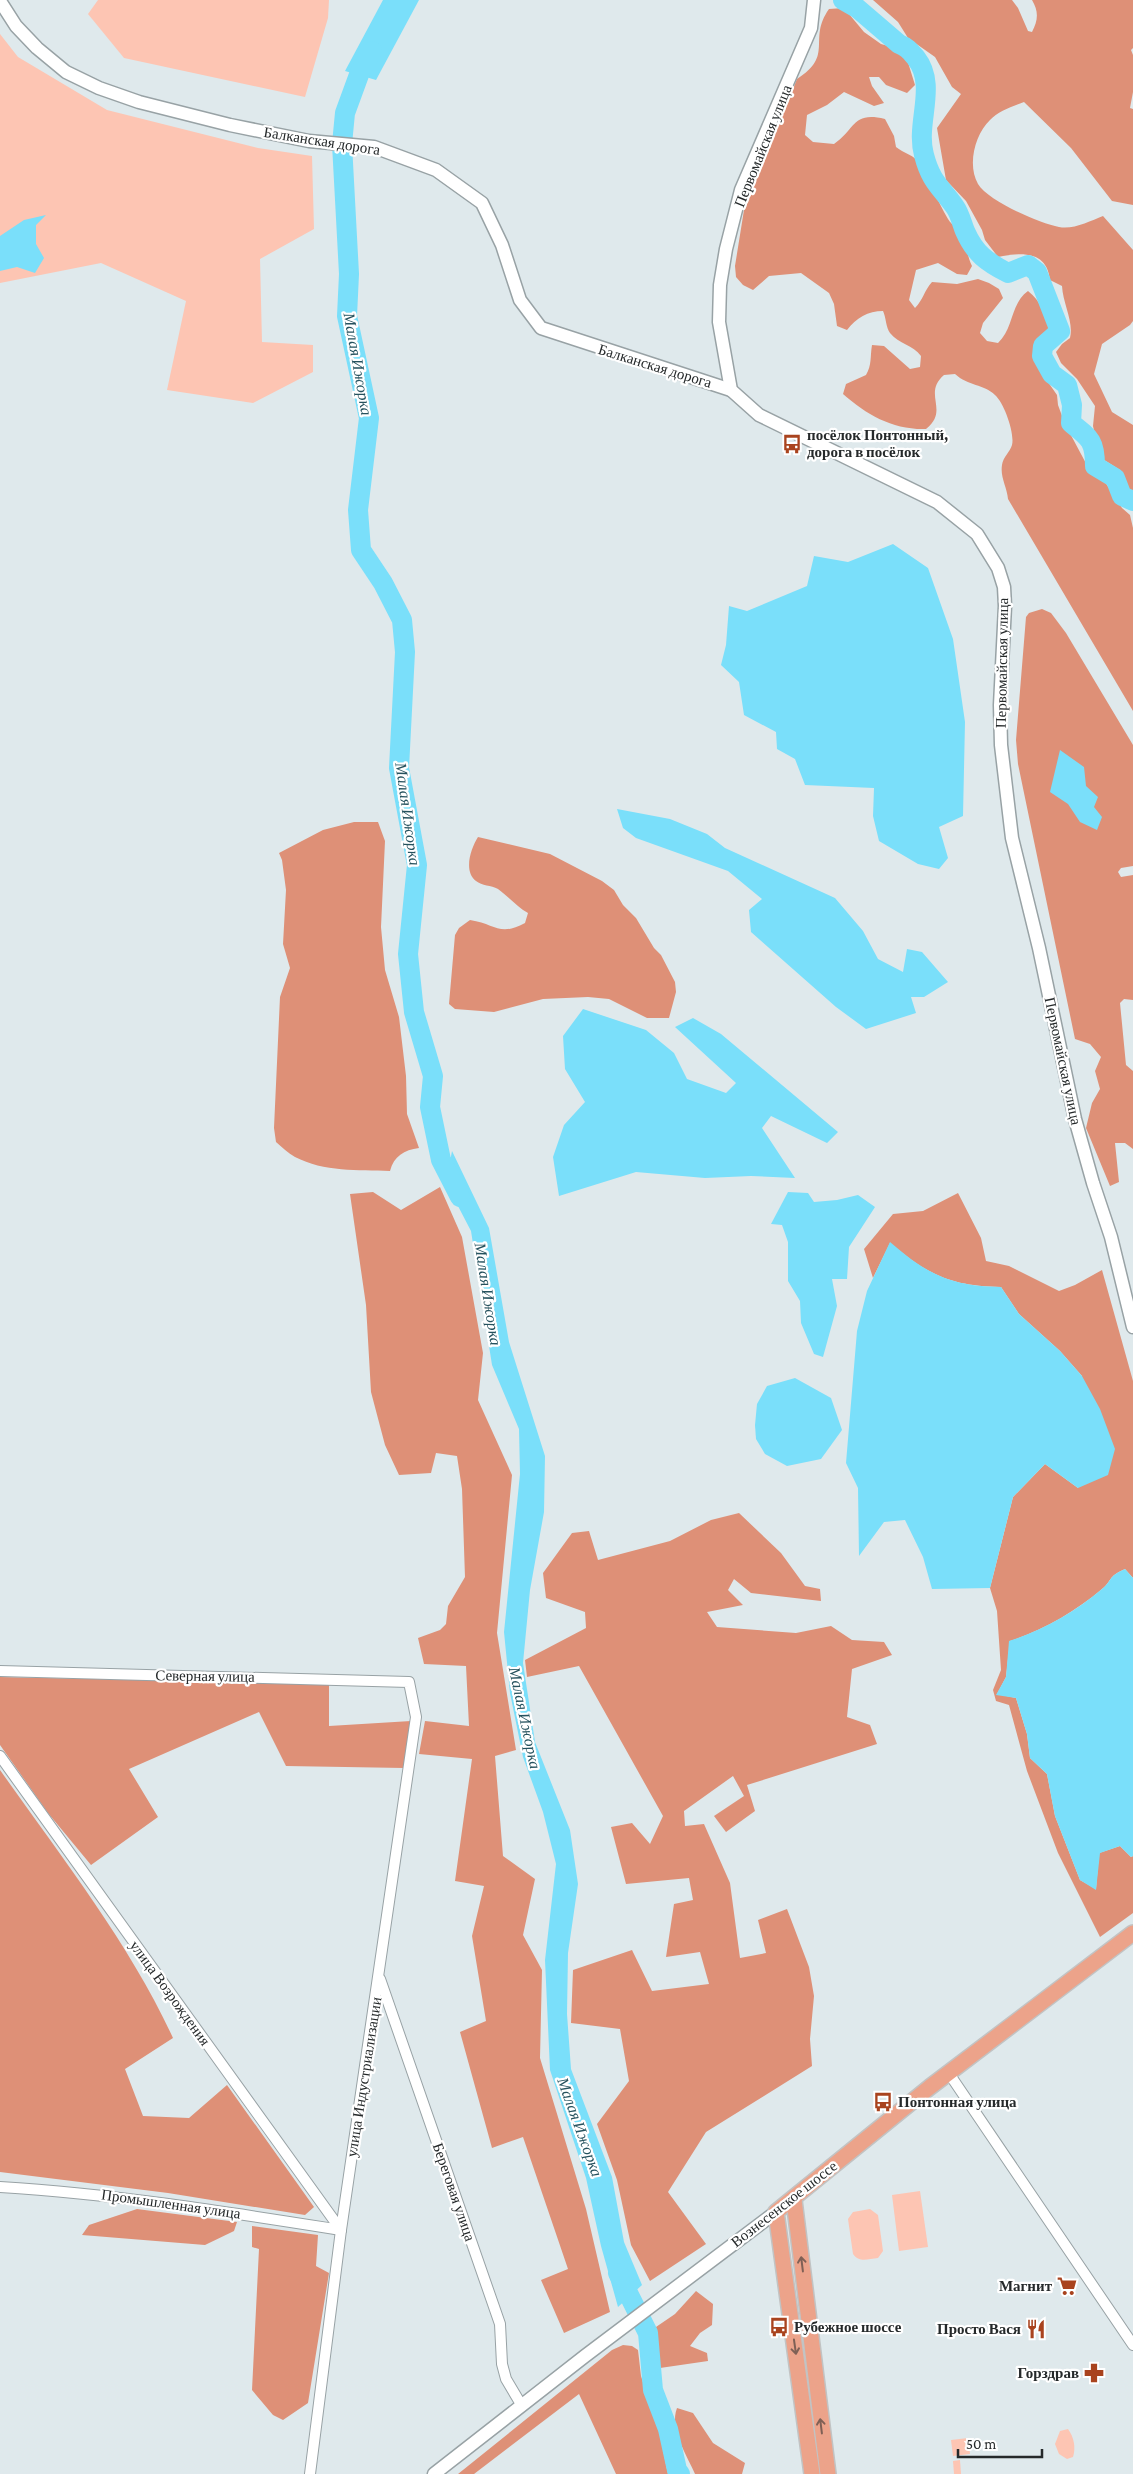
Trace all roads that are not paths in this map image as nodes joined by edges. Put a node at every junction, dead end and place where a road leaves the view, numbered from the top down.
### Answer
1 (814, 0) edge
2 (0, 1) edge
3 (731, 390) junction
4 (1133, 1327) edge
5 (0, 1671) edge
6 (409, 1682) joint
7 (0, 1756) edge
8 (1133, 1933) edge
9 (379, 1978) junction
10 (948, 2072) junction
11 (0, 2187) edge
12 (794, 2200) junction
13 (776, 2212) junction
14 (341, 2230) junction
15 (1133, 2345) edge
16 (522, 2406) junction
17 (310, 2474) edge
18 (434, 2474) edge
19 (812, 2474) edge
20 (828, 2474) edge

1 - 3 street, Первомайская улица
2 - 3 street, Балканская дорога
3 - 4 street, Первомайская улица
5 - 6 street, Северная улица
6 - 9 street, улица Индустриализации
7 - 14 street, улица Возрождения
8 - 10 main road, Вознесенское шоссе
9 - 14 street, улица Индустриализации
9 - 16 street, Береговая улица
10 - 12 main road, Вознесенское шоссе
10 - 15 street
11 - 14 street, Промышленная улица
12 - 13 main road, Вознесенское шоссе
20 -> 12 main road
13 - 16 street, Вознесенское шоссе
13 -> 19 main road
14 - 17 street, улица Индустриализации
16 - 18 street, Вознесенское шоссе

